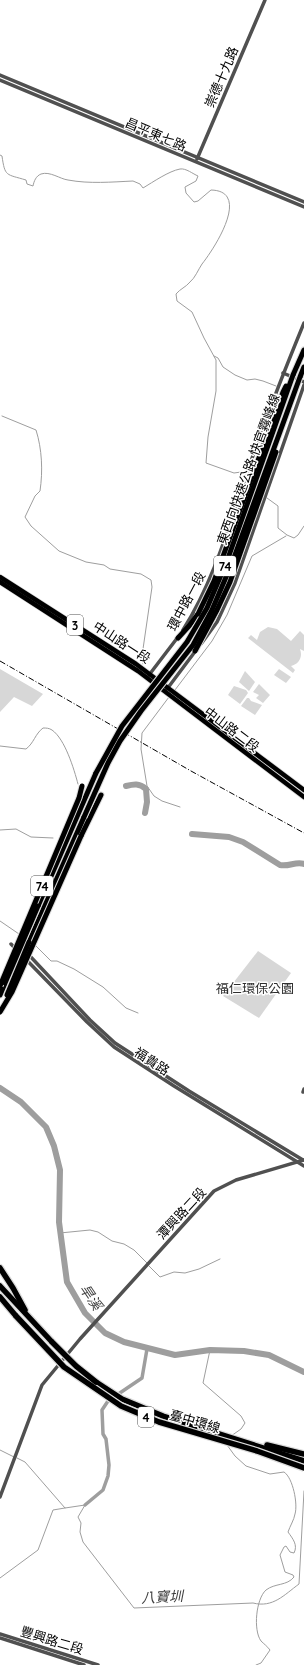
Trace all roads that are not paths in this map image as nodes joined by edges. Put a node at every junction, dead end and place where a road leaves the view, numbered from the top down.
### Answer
1 (265, 0) edge
2 (0, 75) edge
3 (0, 80) edge
4 (197, 159) junction
5 (304, 202) edge
6 (304, 207) edge
7 (304, 323) edge
8 (304, 350) edge
9 (304, 367) edge
10 (283, 373) junction
11 (294, 375) junction
12 (300, 377) junction
13 (304, 382) edge
14 (304, 385) edge
15 (233, 515) junction
16 (256, 523) junction
17 (0, 577) edge
18 (0, 582) edge
19 (178, 638) junction
20 (195, 651) junction
21 (149, 676) junction
22 (167, 689) junction
23 (82, 786) dead end
24 (304, 790) edge
25 (101, 795) dead end
26 (304, 797) edge
27 (14, 939) dead end
28 (11, 944) dead end
29 (0, 986) edge
30 (0, 995) edge
31 (0, 1011) edge
32 (304, 1160) edge
33 (297, 1162) junction
34 (304, 1166) edge
35 (0, 1268) edge
36 (0, 1286) edge
37 (0, 1298) edge
38 (0, 1304) edge
39 (16, 1316) junction
40 (28, 1317) junction
41 (226, 1435) junction
42 (304, 1454) edge
43 (304, 1461) edge
44 (304, 1468) edge
45 (0, 1497) edge
46 (0, 1634) edge
47 (0, 1638) edge
48 (84, 1665) edge
49 (98, 1665) edge

1 - 4 street, 崇德十九路
2 - 4 street, 昌平東七路
3 - 4 street, 昌平東七路
4 - 5 street, 昌平東七路
4 - 6 street, 昌平東七路
7 - 10 street, 環中路一段
8 - 11 highway, 東西向快速公路 快官霧峰線 / 74
9 - 12 highway, 東西向快速公路 快官霧峰線 / 74
10 - 13 street
10 - 15 street, 環中路一段
11 - 19 highway, bridge
11 - 30 highway, 東西向快速公路 快官霧峰線 / 74, bridge
12 - 20 highway, bridge
12 - 31 highway, 東西向快速公路 快官霧峰線 / 74, bridge
14 - 16 street
15 - 16 street
15 - 19 street, 環中路一段
16 - 20 street
17 - 21 main road, 中山路一段 / 3
18 - 21 main road, 中山路一段 / 3
19 - 21 street, 環中路一段
20 - 22 street
21 - 22 main road, 中山路二段 / 3
22 - 24 main road, 中山路二段 / 3
22 - 26 main road, 中山路二段 / 3
23 - 29 highway, 74, bridge
25 - 31 highway, bridge
27 - 32 street, 福貴路
28 - 33 street, 福貴路
32 - 33 street, 潭興路二段
33 - 34 street, 福貴路
33 - 45 street, 潭興路二段
35 - 40 highway
36 - 40 highway
37 - 39 highway
38 - 39 highway
39 - 44 highway, 臺中環線 / 4, bridge
40 - 41 highway, 臺中環線 / 4, bridge
41 - 42 highway
41 - 43 highway, 臺中環線 / 4
46 - 49 street, 豐興路二段
47 - 48 street, 豐興路二段

